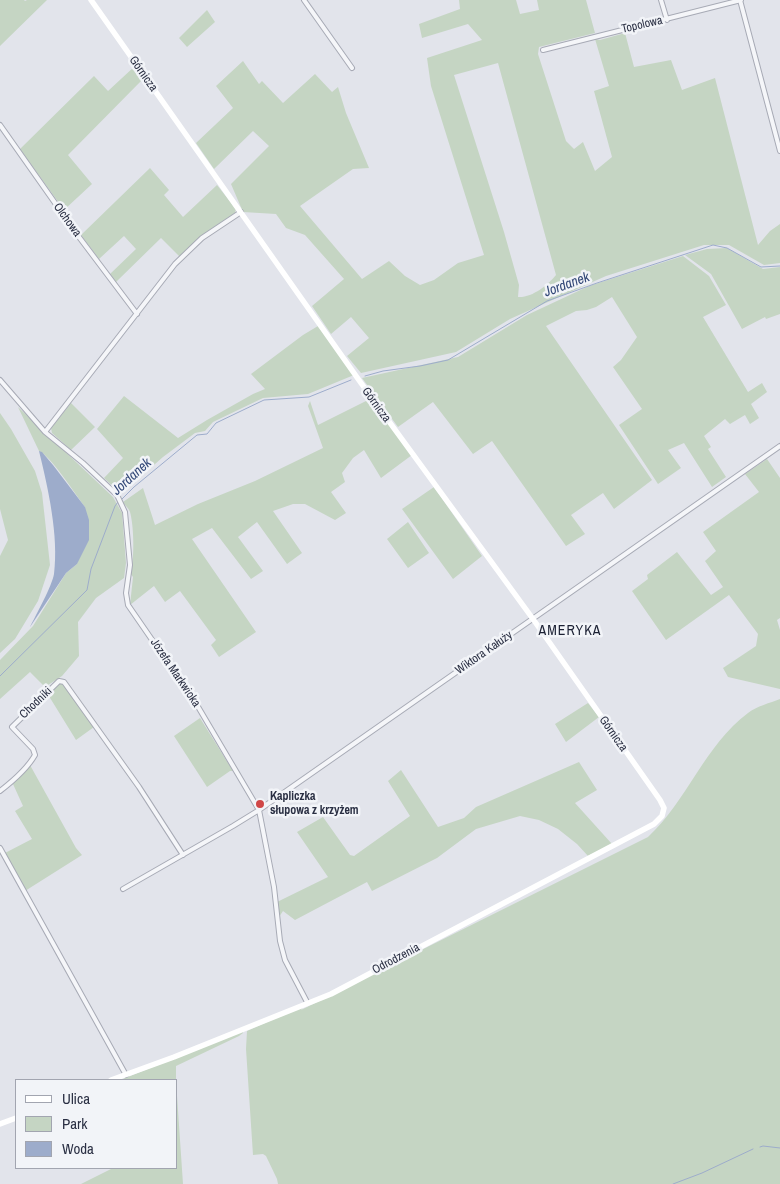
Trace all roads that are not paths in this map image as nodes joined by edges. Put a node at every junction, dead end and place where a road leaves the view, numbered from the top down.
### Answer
1 (91, 0) edge
2 (304, 0) edge
3 (662, 0) edge
4 (740, 0) edge
5 (667, 20) junction
6 (543, 50) dead end
7 (352, 68) dead end
8 (0, 125) edge
9 (780, 152) edge
10 (241, 212) junction
11 (137, 314) junction
12 (0, 380) edge
13 (45, 432) junction
14 (780, 446) edge
15 (533, 619) junction
16 (0, 791) edge
17 (664, 808) joint
18 (259, 810) junction
19 (0, 848) edge
20 (183, 855) junction
21 (123, 889) dead end
22 (308, 1002) junction
23 (126, 1075) junction
24 (114, 1079) edge
25 (15, 1118) edge
26 (0, 1124) edge

1 - 10 street, Górnicza
2 - 7 street
3 - 5 street
4 - 5 street, Topolowa
4 - 9 street
5 - 6 street, Topolowa
8 - 11 street, Olchowa
10 - 11 street
10 - 15 street, Górnicza
11 - 13 street
12 - 13 street, Józefa Markwioka
13 - 18 street, Józefa Markwioka
14 - 15 street, Wiktora Kałuży
15 - 17 street, Górnicza
15 - 18 street, Wiktora Kałuży
16 - 20 street, Chodniki
17 - 22 street, Odrodzenia
18 - 20 street, Wiktora Kałuży
18 - 22 street, Józefa Markwioka
19 - 23 street
20 - 21 street, Wiktora Kałuży
22 - 23 street, Odrodzenia
23 - 24 street, Odrodzenia
25 - 26 street

